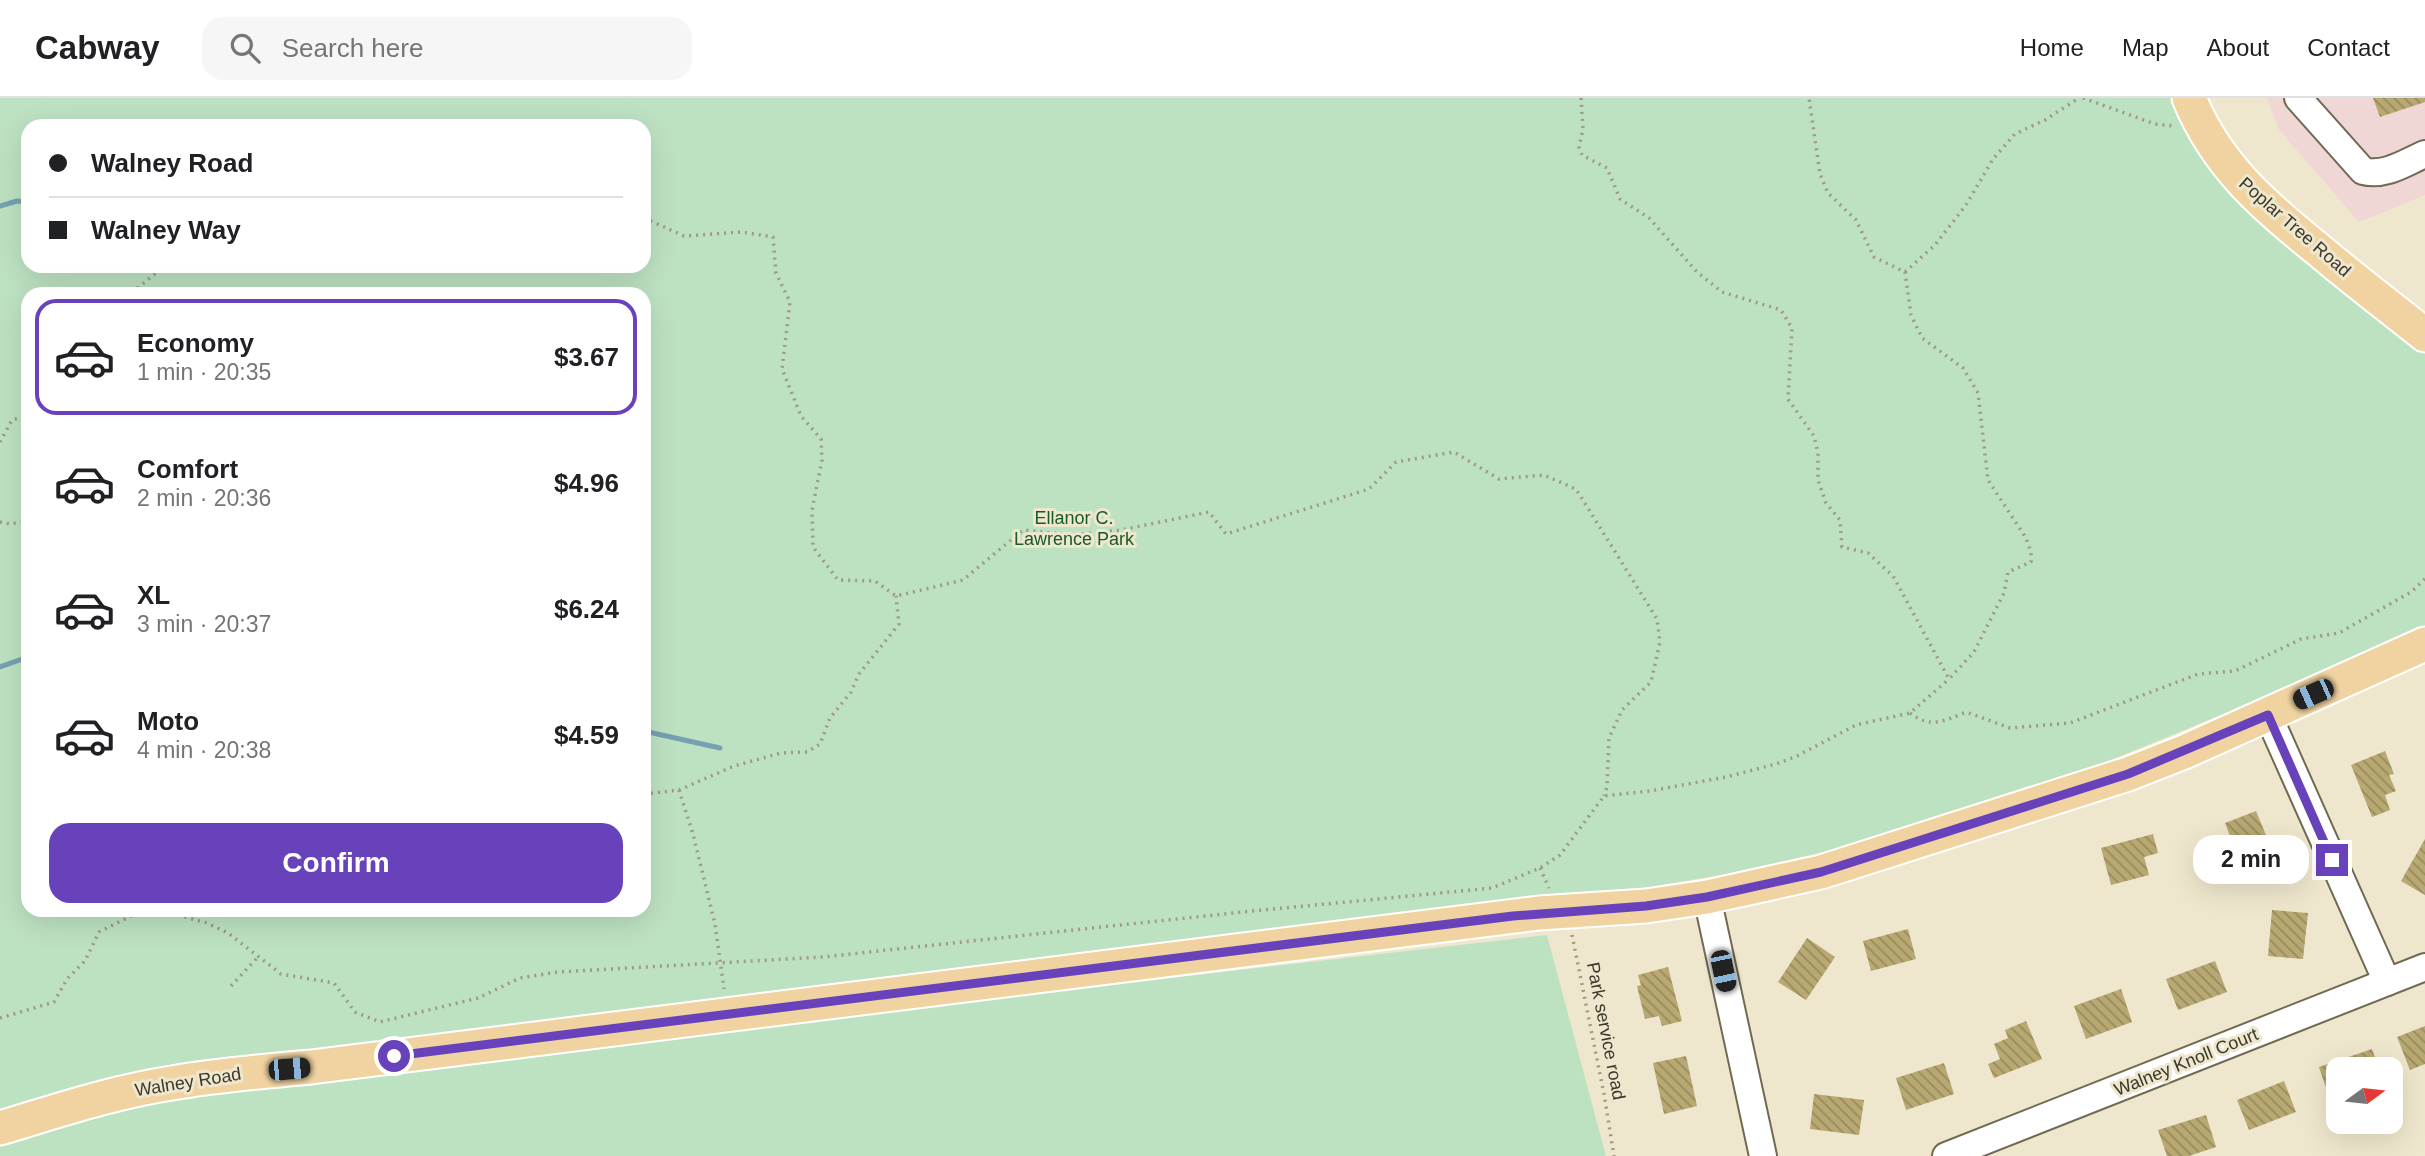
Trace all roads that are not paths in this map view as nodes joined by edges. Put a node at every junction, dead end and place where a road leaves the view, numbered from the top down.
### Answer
1 (2189, 98) edge
2 (2298, 98) edge
3 (2425, 154) edge
4 (2425, 335) edge
5 (2425, 644) edge
6 (2268, 715) junction
7 (1707, 897) junction
8 (2425, 967) edge
9 (2386, 982) junction
10 (0, 1128) edge
11 (1763, 1156) edge
12 (1947, 1156) edge

1 - 4 main road, Poplar Tree Road
2 - 3 street
5 - 6 main road, Walney Road
6 - 7 main road, Walney Road
6 - 9 street
7 - 10 main road, Walney Road
7 - 11 street
8 - 9 street, Walney Knoll Court
9 - 12 street, Walney Knoll Court

